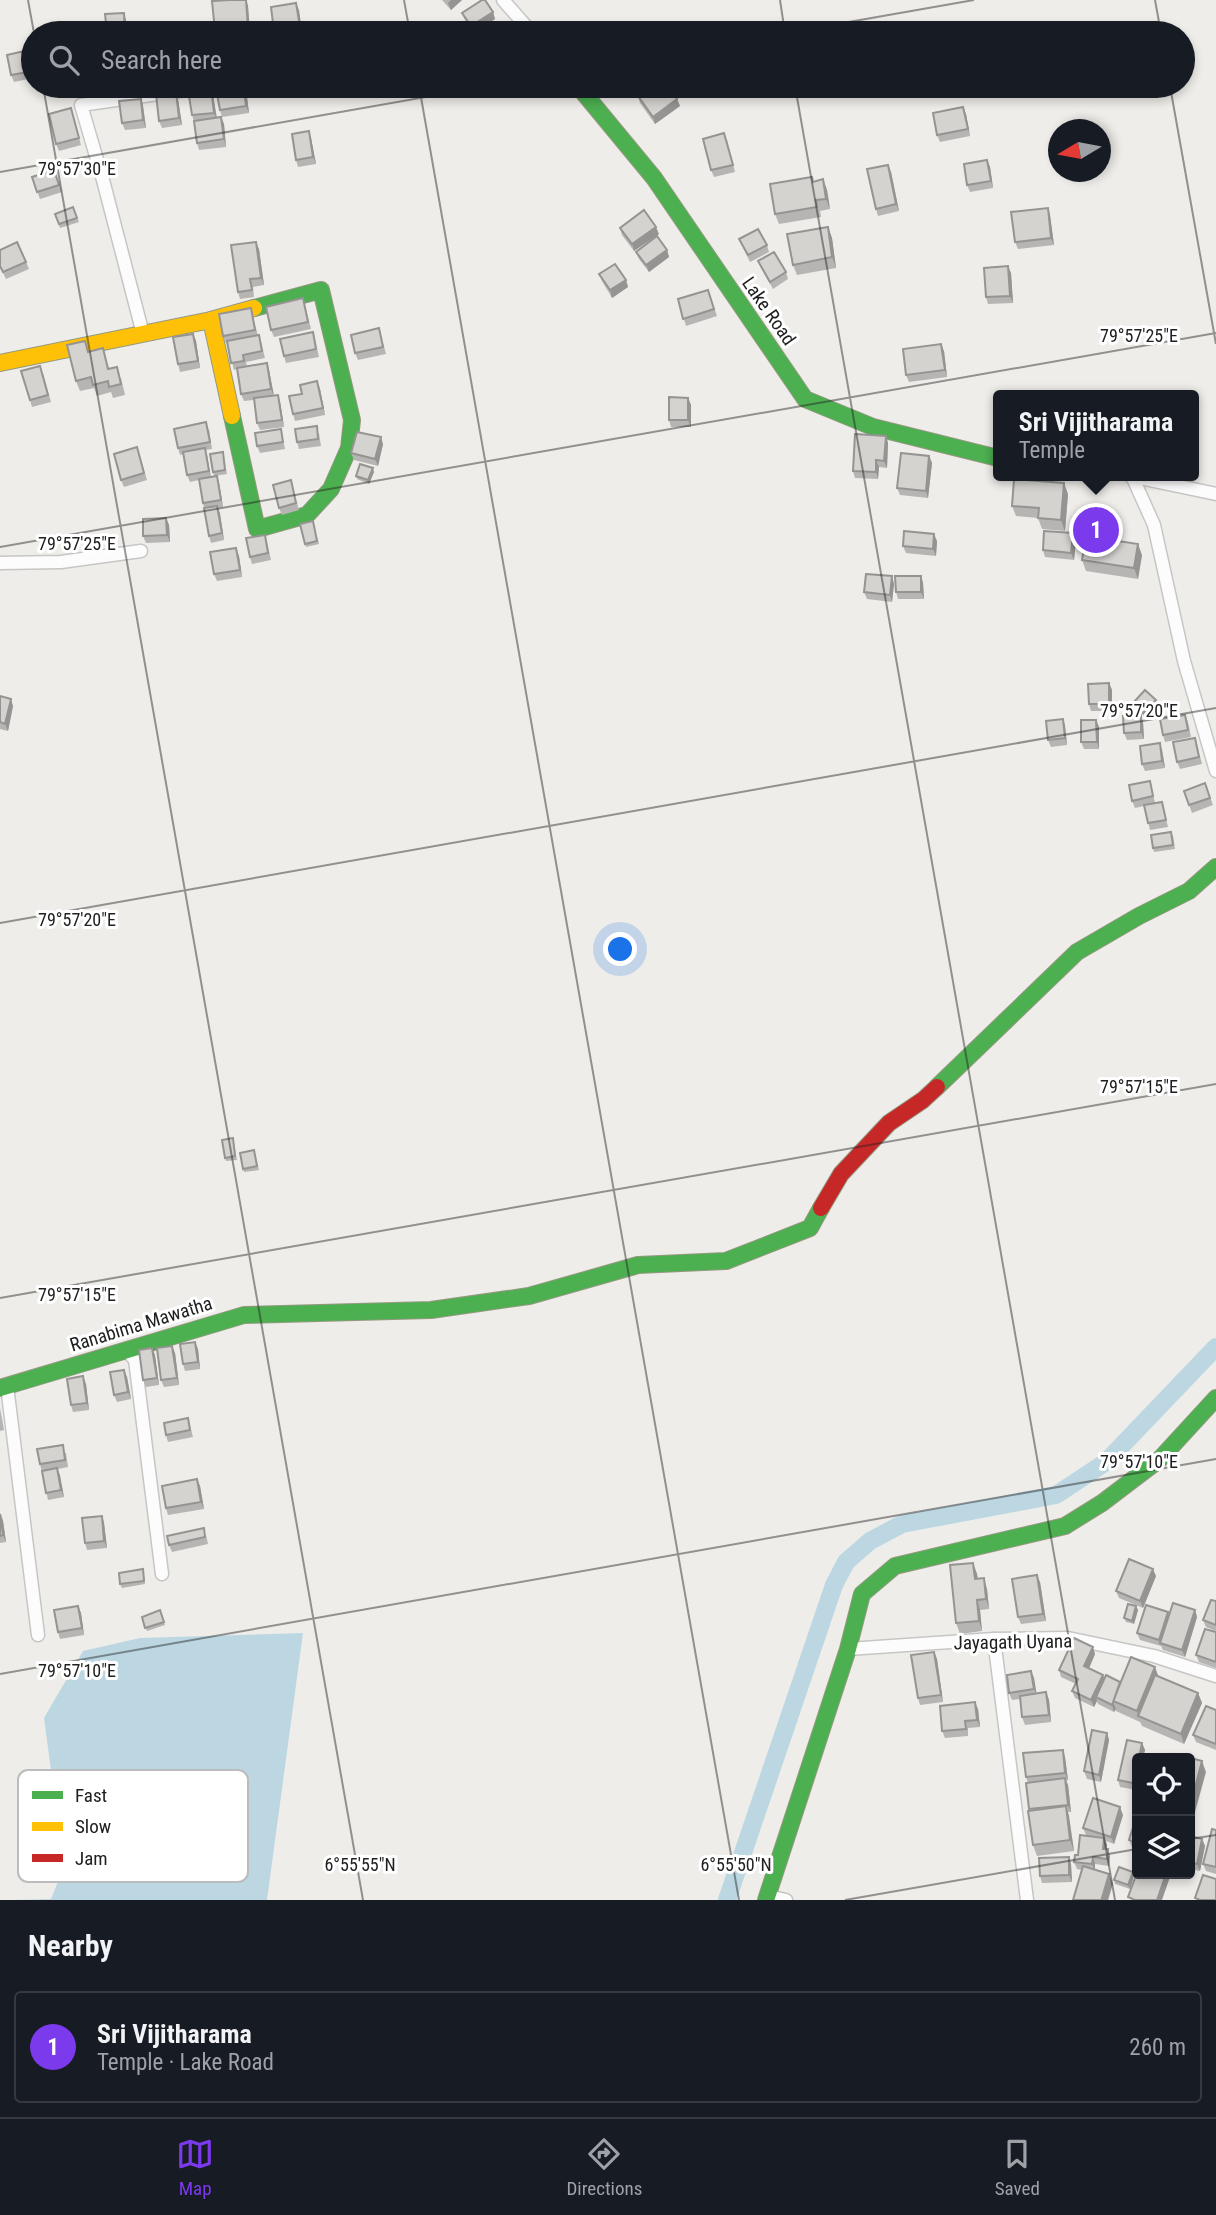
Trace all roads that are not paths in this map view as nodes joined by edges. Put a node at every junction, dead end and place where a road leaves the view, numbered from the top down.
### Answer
1 (503, 0) edge
2 (521, 21) edge
3 (130, 98) edge
4 (588, 98) edge
5 (211, 320) junction
6 (144, 334) junction
7 (0, 363) edge
8 (993, 456) edge
9 (1133, 481) edge
10 (1155, 481) edge
11 (1216, 494) edge
12 (141, 551) dead end
13 (0, 563) edge
14 (1216, 771) edge
15 (1216, 867) edge
16 (127, 1351) junction
17 (4, 1387) edge
18 (1216, 1398) edge
19 (162, 1574) dead end
20 (38, 1635) dead end
21 (994, 1639) junction
22 (848, 1649) junction
23 (1216, 1676) edge
24 (767, 1898) edge
25 (786, 1900) edge
26 (1027, 1900) edge

1 - 2 street
3 - 6 street
4 - 8 street, Lake Road
5 - 5 street
5 - 6 street
6 - 7 street
9 - 14 street
10 - 11 street
12 - 13 street
15 - 16 street, Ranabima Mawatha
16 - 17 street, Ranabima Mawatha
16 - 19 street
17 - 20 street
18 - 22 street
21 - 22 street, Jayagath Uyana
21 - 23 street, Jayagath Uyana
21 - 26 street
22 - 24 street
24 - 25 street

